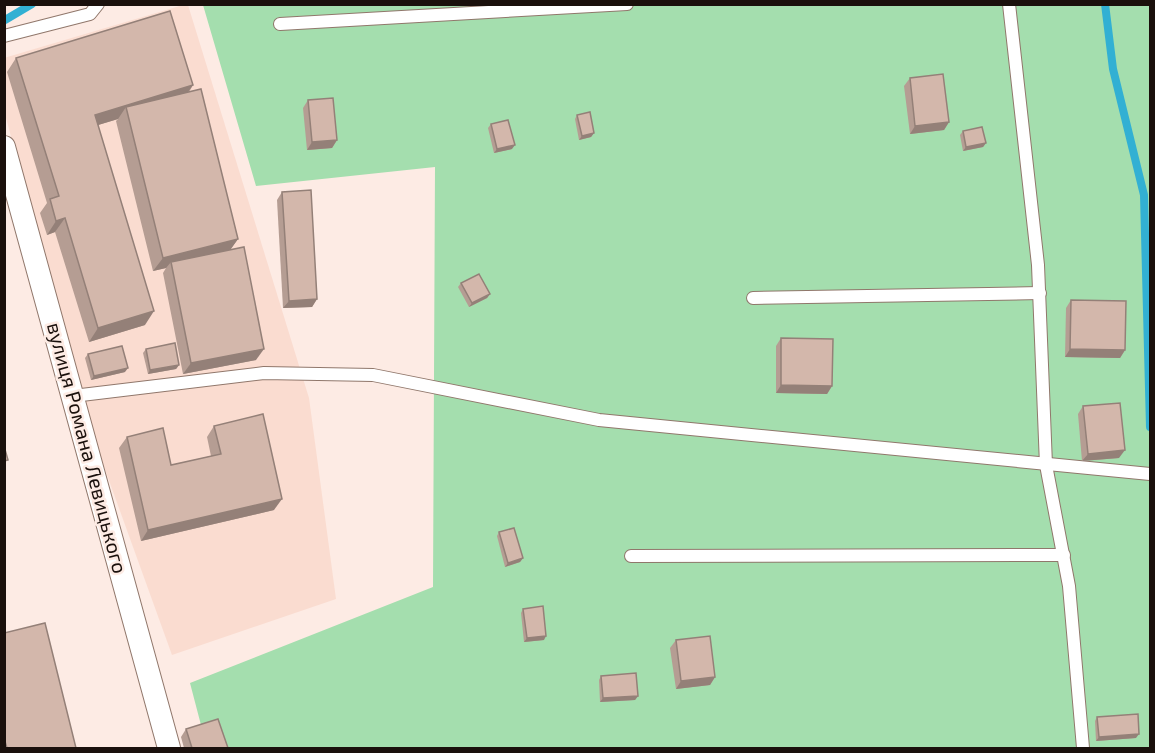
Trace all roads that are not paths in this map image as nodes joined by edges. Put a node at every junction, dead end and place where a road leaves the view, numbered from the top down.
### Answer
1 (98, 4) edge
2 (627, 4) edge
3 (1010, 4) edge
4 (280, 24) dead end
5 (4, 36) edge
6 (4, 147) edge
7 (1040, 293) junction
8 (753, 298) dead end
9 (73, 396) junction
10 (1046, 465) junction
11 (1150, 474) edge
12 (1064, 555) junction
13 (631, 556) dead end
14 (170, 748) edge
15 (1083, 748) edge

1 - 5 lane
2 - 4 lane
3 - 7 lane
6 - 9 street, вулиця Романа Левицького
7 - 8 lane
7 - 10 lane
9 - 10 lane
9 - 14 street, вулиця Романа Левицького
10 - 11 lane
10 - 12 lane
12 - 13 lane
12 - 15 lane

